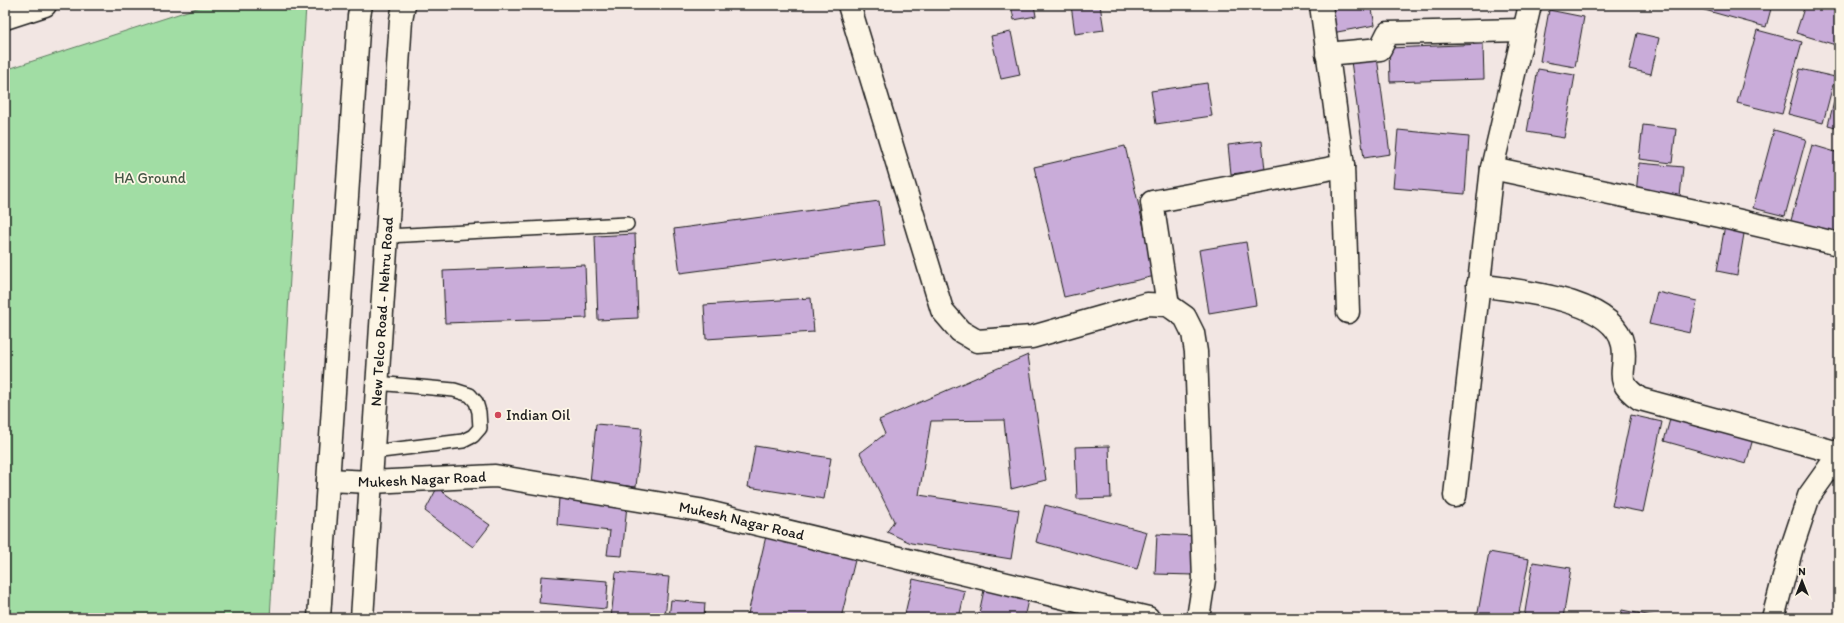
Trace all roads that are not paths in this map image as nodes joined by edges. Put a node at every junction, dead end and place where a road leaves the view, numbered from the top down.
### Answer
1 (45, 5) edge
2 (361, 5) edge
3 (404, 5) edge
4 (849, 5) edge
5 (1320, 5) edge
6 (1530, 5) edge
7 (5, 18) edge
8 (1523, 30) junction
9 (1327, 54) junction
10 (1343, 166) junction
11 (1492, 168) junction
12 (627, 224) dead end
13 (387, 236) junction
14 (1839, 244) edge
15 (1478, 285) junction
16 (1168, 305) junction
17 (1348, 312) dead end
18 (377, 384) junction
19 (373, 452) junction
20 (1839, 453) edge
21 (328, 480) junction
22 (371, 482) junction
23 (1455, 496) dead end
24 (319, 618) edge
25 (362, 618) edge
26 (1148, 618) edge
27 (1198, 618) edge
28 (1773, 618) edge

1 - 7 street
2 - 21 street
3 - 13 street, New Telco Road - Nehru Road
4 - 16 street
5 - 9 street
6 - 8 street
8 - 9 street
8 - 11 street
9 - 10 street
10 - 16 street
10 - 17 street
11 - 14 street
11 - 15 street
12 - 13 lane
13 - 18 street, New Telco Road - Nehru Road
15 - 20 street
15 - 23 street
16 - 27 street
18 - 19 street, New Telco Road - Nehru Road
18 - 19 lane
19 - 22 street, New Telco Road - Nehru Road
20 - 28 street
21 - 22 street, Mukesh Nagar Road
21 - 24 street
22 - 25 street, New Telco Road - Nehru Road
22 - 26 street, Mukesh Nagar Road

